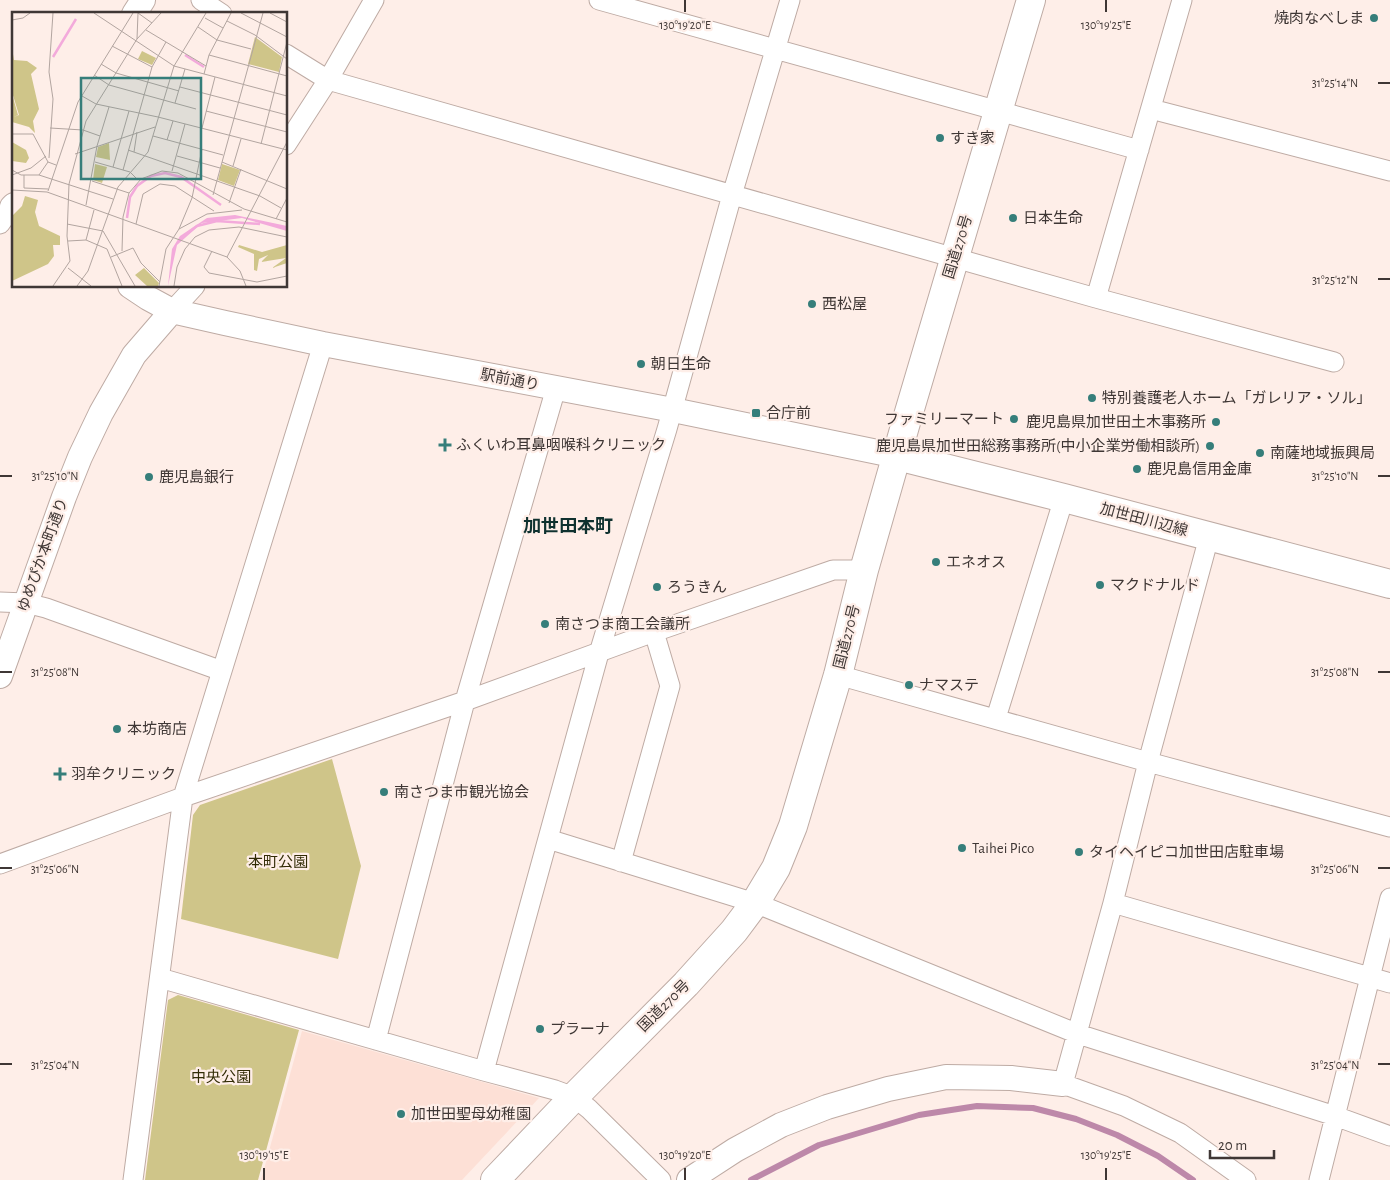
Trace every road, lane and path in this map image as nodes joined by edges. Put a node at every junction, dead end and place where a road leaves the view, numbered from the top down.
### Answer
1 (143, 0) edge
2 (201, 0) edge
3 (374, 0) edge
4 (599, 0) edge
5 (790, 0) edge
6 (1031, 0) edge
7 (1182, 0) edge
8 (135, 12) edge
9 (219, 12) edge
10 (775, 49) junction
11 (288, 55) edge
12 (328, 80) junction
13 (1151, 109) junction
14 (999, 111) junction
15 (288, 141) edge
16 (1139, 150) junction
17 (1390, 171) edge
18 (732, 195) junction
19 (955, 258) junction
20 (133, 288) edge
21 (193, 288) edge
22 (1096, 298) junction
23 (172, 311) junction
24 (323, 344) junction
25 (1334, 362) dead end
26 (556, 388) junction
27 (673, 410) junction
28 (897, 456) junction
29 (1064, 498) junction
30 (1209, 537) junction
31 (864, 570) junction
32 (1390, 584) edge
33 (0, 602) edge
34 (26, 603) junction
35 (654, 632) junction
36 (599, 653) junction
37 (222, 671) junction
38 (838, 675) junction
39 (0, 676) edge
40 (465, 702) junction
41 (996, 718) junction
42 (1148, 762) junction
43 (183, 797) junction
44 (1390, 827) edge
45 (548, 839) junction
46 (621, 862) junction
47 (0, 864) edge
48 (1390, 898) edge
49 (755, 903) junction
50 (1113, 903) junction
51 (1370, 977) junction
52 (160, 978) junction
53 (1390, 983) edge
54 (1078, 1034) junction
55 (376, 1040) junction
56 (484, 1071) junction
57 (1064, 1084) junction
58 (574, 1097) junction
59 (1335, 1116) junction
60 (1390, 1136) edge
61 (133, 1180) edge
62 (496, 1180) edge
63 (661, 1180) edge
64 (688, 1180) edge
65 (1246, 1180) edge
66 (1319, 1180) edge

1 - 8 street
2 - 9 street
3 - 12 street
4 - 10 street
5 - 10 street
6 - 14 main road, 国道270号
7 - 13 street
10 - 14 street
10 - 18 street
11 - 12 street
12 - 15 street
12 - 18 street
13 - 16 street
13 - 17 street
14 - 16 street
14 - 19 main road, 国道270号
16 - 22 street
18 - 19 street
18 - 27 street
19 - 22 street
19 - 28 main road, 国道270号
20 - 23 street, 駅前通り
21 - 23 street
22 - 25 street
23 - 24 street, 駅前通り
23 - 34 street, ゆめぴか本町通り
24 - 26 street, 駅前通り
24 - 37 street
26 - 27 street, 駅前通り
26 - 40 street
27 - 28 street, 駅前通り
27 - 36 street
28 - 29 main road, 加世田川辺線
28 - 31 main road, 国道270号
29 - 30 main road, 加世田川辺線
29 - 41 street
30 - 32 main road, 加世田川辺線
30 - 42 street
31 - 35 street
31 - 38 main road, 国道270号
33 - 34 street
34 - 37 street
34 - 39 street, ゆめぴか本町通り
35 - 36 street
35 - 46 street
36 - 40 street
36 - 45 street
37 - 43 street
38 - 41 street
38 - 49 main road, 国道270号
40 - 43 street
40 - 55 street
41 - 42 street
42 - 44 street
42 - 50 street
43 - 47 street
43 - 52 street
45 - 46 street
45 - 56 street
46 - 49 street
48 - 51 street
49 - 54 street
49 - 58 main road, 国道270号
50 - 51 street
50 - 54 street
51 - 53 street
51 - 59 street
52 - 55 street
52 - 61 street
54 - 57 street
54 - 59 street
55 - 56 street
56 - 58 street
57 - 64 street
57 - 65 street
58 - 62 main road, 国道270号
58 - 63 street
59 - 60 street
59 - 66 street

